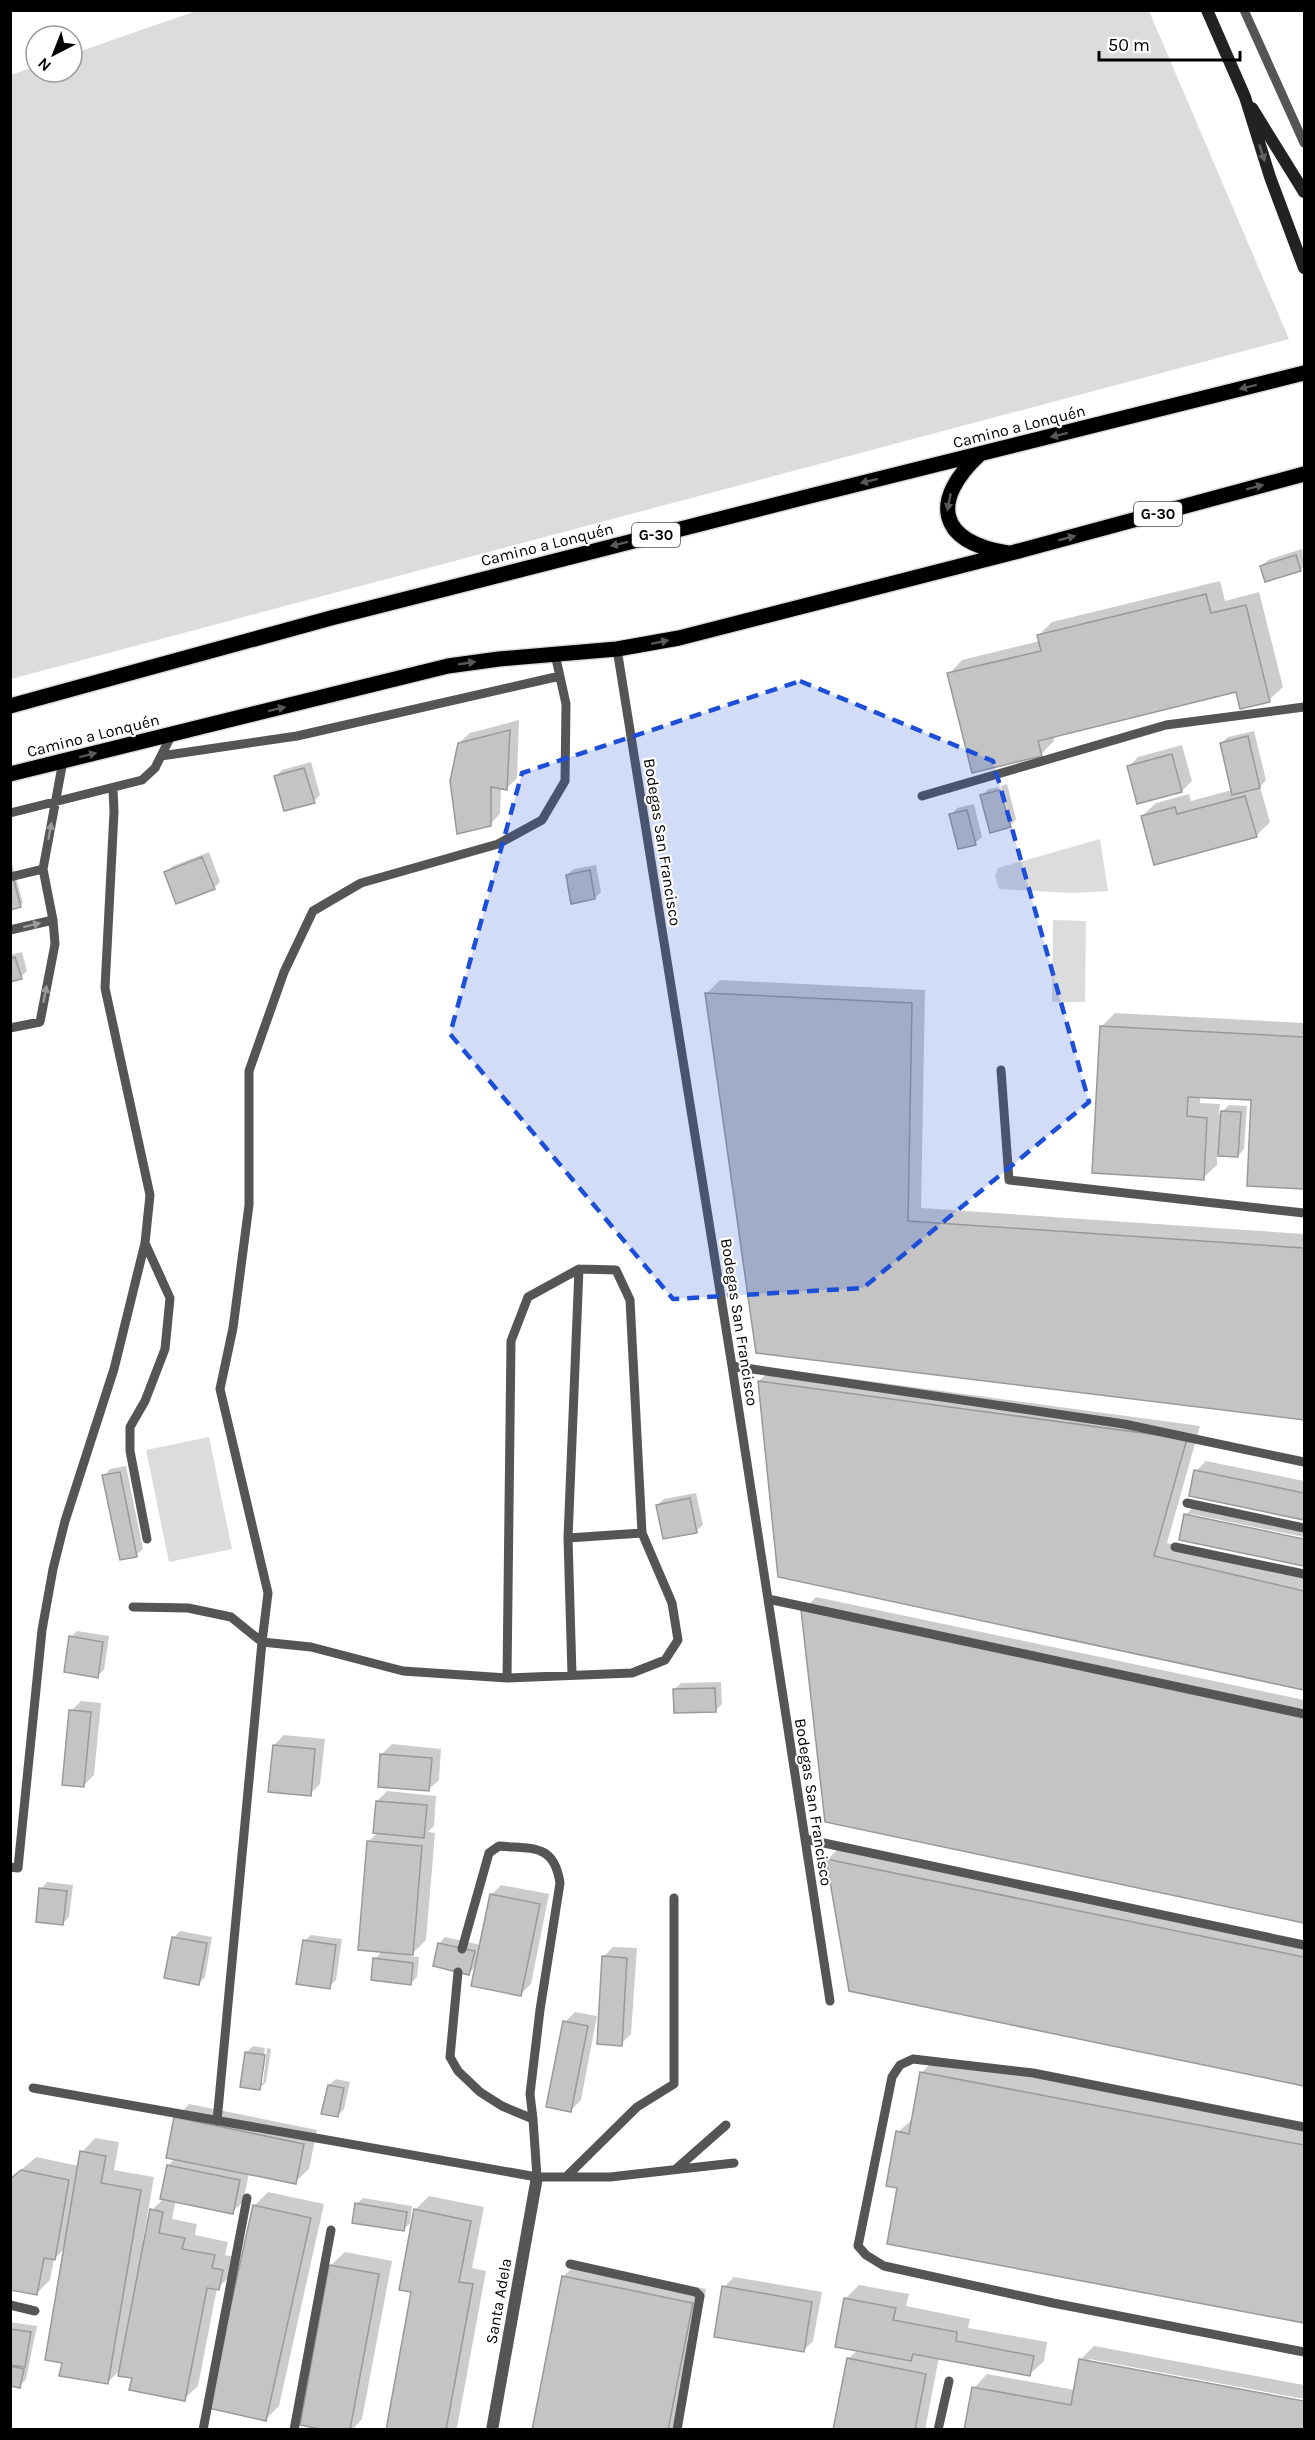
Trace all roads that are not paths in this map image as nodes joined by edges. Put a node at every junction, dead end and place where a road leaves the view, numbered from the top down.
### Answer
1 (1207, 10) edge
2 (1244, 10) edge
3 (1245, 97) junction
4 (1305, 143) edge
5 (1305, 192) edge
6 (1305, 268) edge
7 (1305, 373) edge
8 (980, 454) junction
9 (1305, 474) edge
10 (1011, 553) junction
11 (616, 649) junction
12 (555, 654) junction
13 (560, 676) junction
14 (10, 706) edge
15 (1305, 707) edge
16 (172, 734) junction
17 (161, 756) junction
18 (63, 761) junction
19 (10, 774) edge
20 (113, 789) junction
21 (922, 796) dead end
22 (55, 802) junction
23 (10, 813) edge
24 (43, 869) junction
25 (10, 878) edge
26 (53, 920) junction
27 (10, 930) edge
28 (10, 1028) edge
29 (1001, 1070) dead end
30 (1305, 1213) edge
31 (145, 1243) junction
32 (579, 1269) junction
33 (732, 1365) junction
34 (1305, 1462) edge
35 (1187, 1503) dead end
36 (1305, 1528) edge
37 (642, 1533) junction
38 (568, 1538) junction
39 (147, 1539) dead end
40 (1175, 1547) dead end
41 (1305, 1574) edge
42 (768, 1599) junction
43 (133, 1607) dead end
44 (262, 1642) junction
45 (572, 1675) junction
46 (507, 1678) junction
47 (1305, 1714) edge
48 (805, 1839) junction
49 (10, 1867) edge
50 (674, 1898) dead end
51 (1305, 1945) edge
52 (462, 1949) dead end
53 (458, 1972) dead end
54 (830, 2001) dead end
55 (33, 2088) dead end
56 (533, 2119) junction
57 (217, 2121) junction
58 (726, 2125) dead end
59 (1305, 2127) edge
60 (734, 2163) dead end
61 (676, 2169) junction
62 (537, 2177) junction
63 (566, 2177) junction
64 (247, 2198) dead end
65 (331, 2230) dead end
66 (570, 2264) dead end
67 (10, 2305) edge
68 (35, 2311) dead end
69 (1305, 2352) edge
70 (949, 2381) dead end
71 (203, 2430) edge
72 (294, 2430) edge
73 (492, 2430) edge
74 (676, 2430) edge
75 (938, 2430) edge

1 - 3 main road
2 - 4 lane
3 - 5 main road
3 -> 6 main road
7 -> 8 main road, Camino a Lonquén / G-30
8 -> 10 main road
8 -> 14 main road, Camino a Lonquén / G-30
10 -> 9 main road, Camino a Lonquén / G-30
11 -> 10 main road, Camino a Lonquén / G-30
11 - 12 main road, Camino a Lonquén / G-30
11 - 33 lane, Bodegas San Francisco
12 - 13 lane
16 -> 12 main road, Camino a Lonquén / G-30
13 - 17 lane
13 - 44 lane
15 - 21 lane
16 - 17 lane
18 -> 16 main road, Camino a Lonquén / G-30
17 - 20 lane
18 - 19 main road, Camino a Lonquén / G-30
18 - 22 lane
20 - 22 lane
20 - 31 lane
22 - 23 lane
24 -> 22 lane
24 - 25 lane
24 - 26 lane
27 -> 26 lane
28 -> 26 lane
29 - 30 lane
31 - 39 lane
31 - 49 lane
32 - 37 lane
32 - 38 lane
32 - 46 lane
33 - 34 lane
33 - 42 lane, Bodegas San Francisco
35 - 36 lane
37 - 38 lane
37 - 45 lane
38 - 45 lane
40 - 41 lane
42 - 47 lane
42 - 48 lane, Bodegas San Francisco
43 - 44 lane
44 - 46 lane
44 - 57 lane
45 - 46 lane
48 - 51 lane
48 - 54 lane, Bodegas San Francisco
50 - 63 lane
52 - 56 lane
53 - 56 lane
55 - 57 lane
56 - 62 lane
57 - 62 lane
58 - 61 lane
59 - 69 lane
60 - 61 lane
61 - 63 lane
62 - 63 lane
62 - 73 street, Santa Adela
64 - 71 lane
65 - 72 lane
66 - 74 lane
67 - 68 lane
70 - 75 lane

